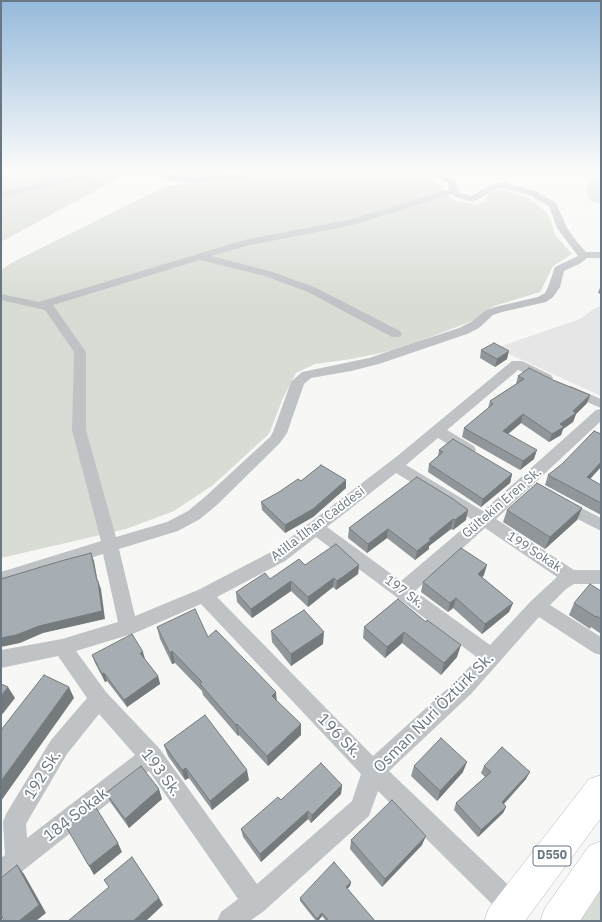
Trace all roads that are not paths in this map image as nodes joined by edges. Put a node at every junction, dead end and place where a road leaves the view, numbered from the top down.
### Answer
1 (379, 214) edge
2 (557, 214) edge
3 (583, 255) junction
4 (601, 255) edge
5 (201, 257) junction
6 (1, 297) edge
7 (40, 305) junction
8 (396, 334) dead end
9 (601, 404) edge
10 (601, 414) edge
11 (437, 431) junction
12 (485, 459) edge
13 (394, 465) junction
14 (512, 475) edge
15 (532, 487) junction
16 (553, 498) edge
17 (484, 519) junction
18 (601, 525) edge
19 (316, 528) junction
20 (110, 544) junction
21 (571, 577) junction
22 (601, 577) edge
23 (1, 579) edge
24 (402, 591) junction
25 (204, 594) junction
26 (537, 606) junction
27 (128, 627) junction
28 (62, 647) junction
29 (601, 647) edge
30 (491, 657) junction
31 (1, 659) edge
32 (99, 699) junction
33 (151, 756) junction
34 (373, 770) junction
35 (601, 791) edge
36 (601, 858) edge
37 (9, 867) edge
38 (255, 902) junction
39 (507, 914) edge
40 (230, 921) edge
41 (558, 921) edge

1 - 5 street
2 - 3 street
3 - 4 street
3 - 20 street
5 - 7 street
5 - 8 street
6 - 7 street
7 - 20 street
9 - 11 street, Atilla İlhan Caddesi
10 - 15 street, Gültekin Eren Sk.
11 - 12 street
11 - 13 street, Atilla İlhan Caddesi
13 - 17 street, 199 Sokak
13 - 19 street, Atilla İlhan Caddesi
14 - 15 street
15 - 17 street, Gültekin Eren Sk.
16 - 18 street
17 - 21 street, 199 Sokak
17 - 24 street, Gültekin Eren Sk.
19 - 24 street, 197 Sk.
19 - 25 street, Atilla İlhan Caddesi
20 - 23 street
20 - 27 street
21 - 22 street
21 - 26 street, Osman Nuri Öztürk Sk.
24 - 30 street, 197 Sk.
25 - 27 street, Atilla İlhan Caddesi
25 - 34 street, 196 Sk.
26 - 29 street
26 - 30 street, Osman Nuri Öztürk Sk.
27 - 28 street, Atilla İlhan Caddesi
28 - 31 street, Atilla İlhan Caddesi
28 - 32 street, 193 Sk.
30 - 34 street, Osman Nuri Öztürk Sk.
32 - 33 street, 193 Sk.
32 - 37 street, 192 Sk.
33 - 37 street, 184 Sokak
33 - 38 street, 193 Sk.
34 - 38 street, Osman Nuri Öztürk Sk.
34 - 39 street, 196 Sk.
35 - 39 highway, D550
36 - 41 highway
38 - 40 street, Osman Nuri Öztürk Sk.

